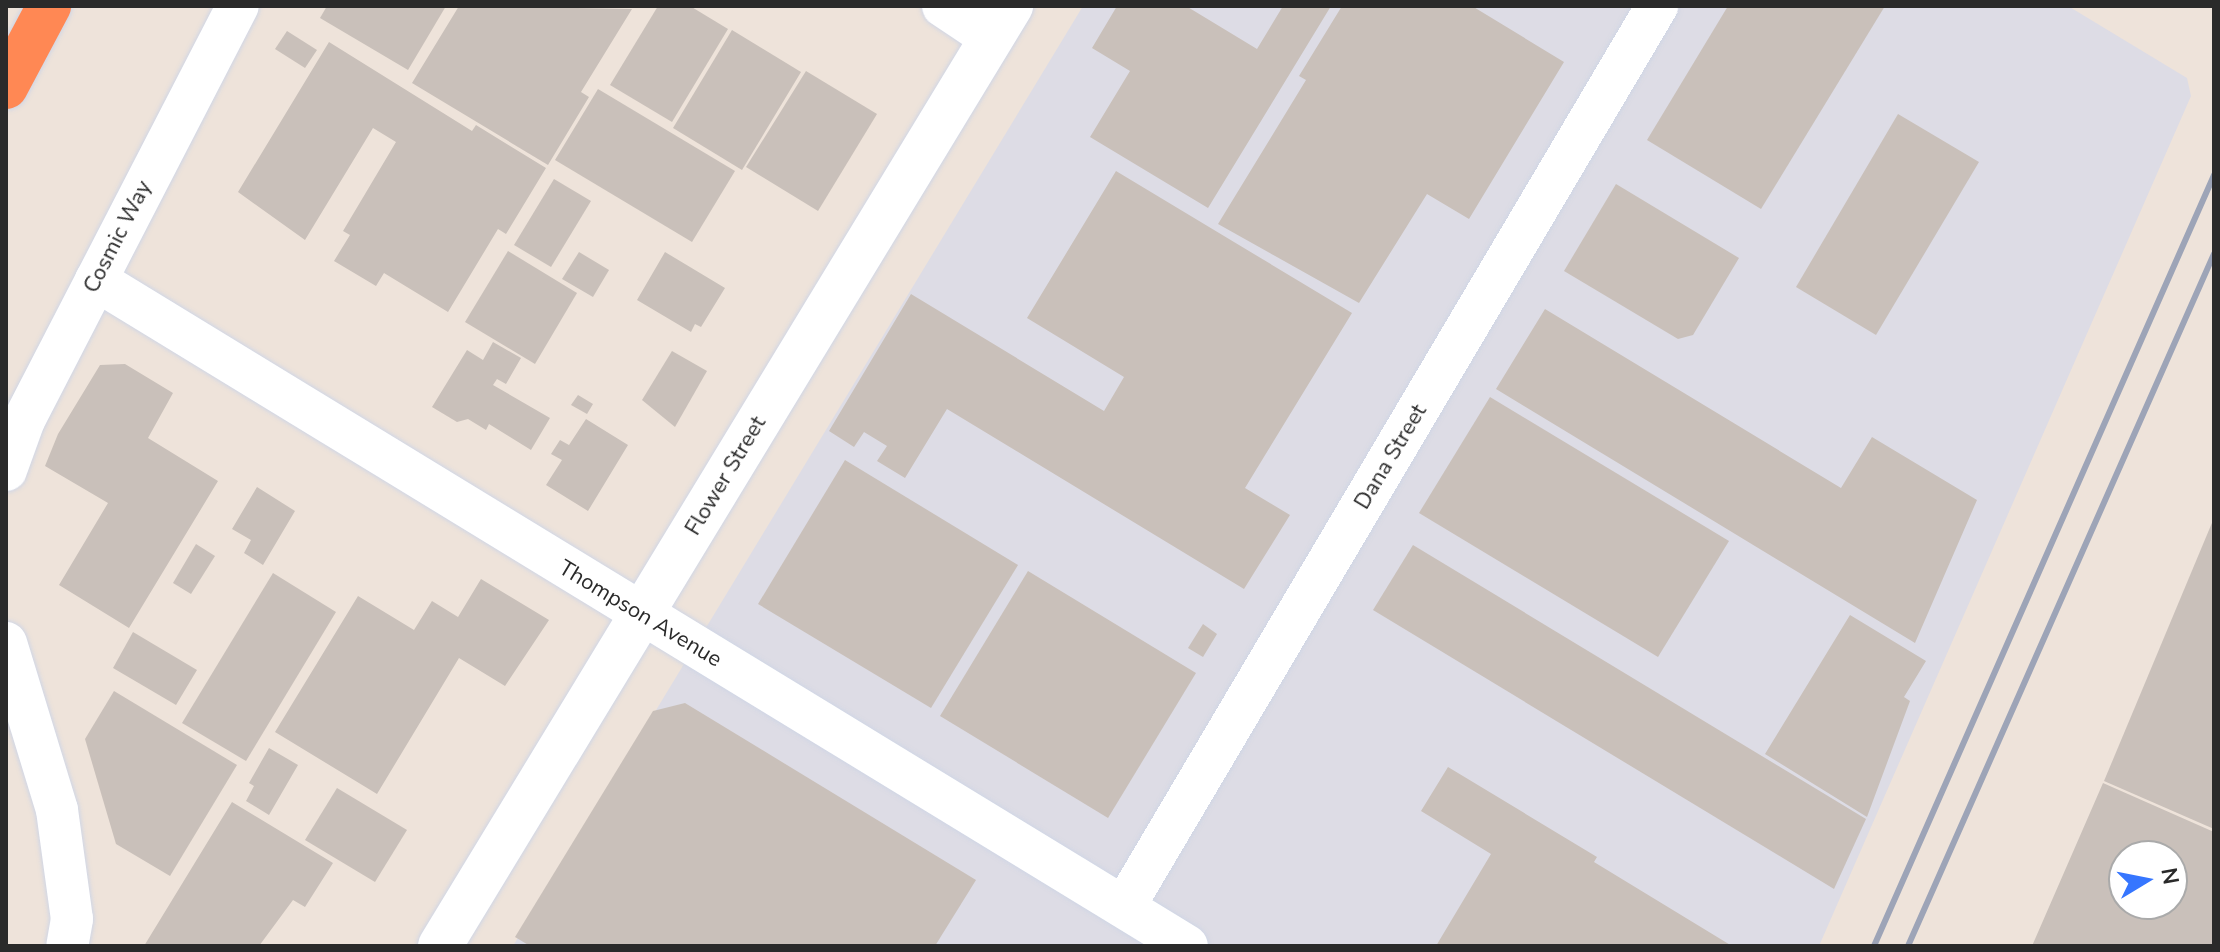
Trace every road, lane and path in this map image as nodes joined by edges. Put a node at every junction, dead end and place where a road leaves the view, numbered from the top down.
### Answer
1 (49, 6) edge
2 (238, 6) edge
3 (943, 6) edge
4 (1657, 6) edge
5 (1001, 22) edge
6 (6, 87) edge
7 (96, 280) junction
8 (6, 470) edge
9 (642, 615) junction
10 (6, 643) edge
11 (1124, 907) junction
12 (67, 946) edge
13 (440, 946) edge
14 (1187, 946) edge

1 - 6 highway
2 - 7 street, Cosmic Way
3 - 5 street
4 - 11 street, Dana Street
5 - 9 street, Flower Street
7 - 8 street, Cosmic Way
7 - 9 street, Thompson Avenue
9 - 11 street, Thompson Avenue
9 - 13 street, Flower Street
10 - 12 street
11 - 14 street, Thompson Avenue

